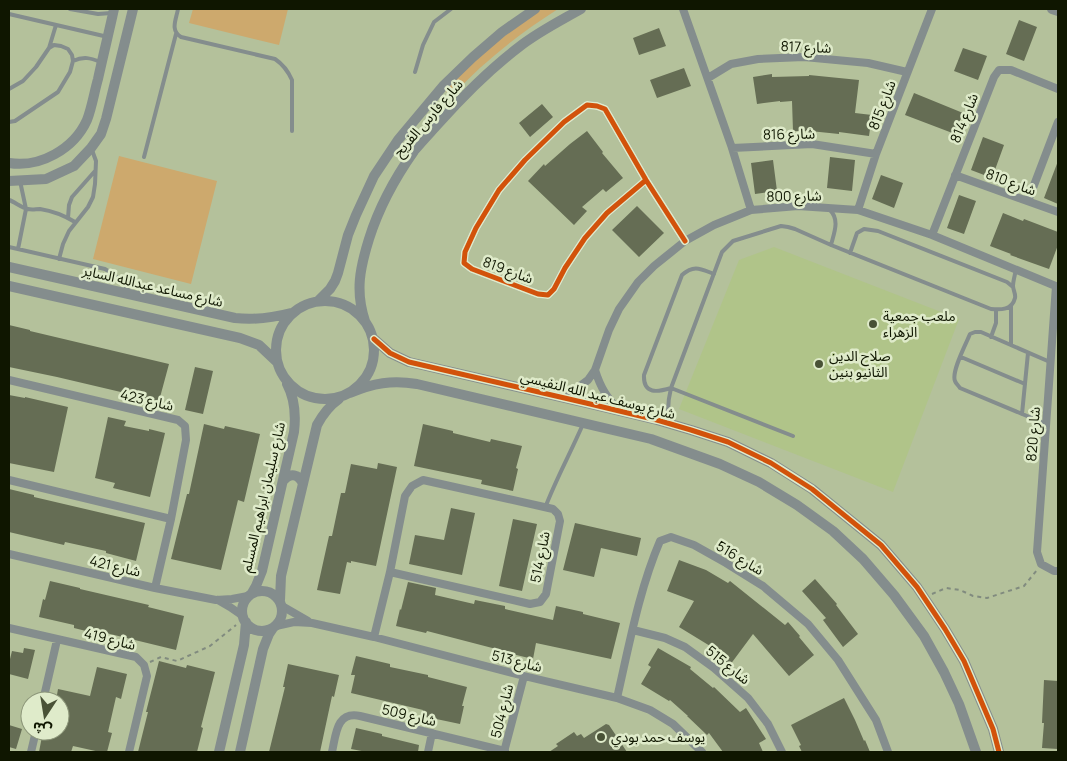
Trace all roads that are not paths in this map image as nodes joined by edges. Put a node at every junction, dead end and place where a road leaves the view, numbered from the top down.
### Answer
1 (70, 9) edge
2 (133, 9) edge
3 (178, 9) edge
4 (451, 9) edge
5 (535, 9) edge
6 (581, 9) edge
7 (683, 9) edge
8 (932, 9) edge
9 (1052, 9) edge
10 (87, 11) edge
11 (114, 11) edge
12 (1058, 11) edge
13 (9, 14) edge
14 (56, 25) junction
15 (176, 34) junction
16 (108, 37) junction
17 (49, 48) junction
18 (73, 61) junction
19 (102, 62) junction
20 (415, 72) dead end
21 (907, 72) junction
22 (708, 78) junction
23 (9, 89) edge
24 (1058, 89) edge
25 (89, 113) junction
26 (106, 119) junction
27 (9, 122) edge
28 (1058, 122) edge
29 (292, 131) dead end
30 (91, 148) junction
31 (732, 148) junction
32 (876, 154) junction
33 (144, 156) dead end
34 (9, 163) edge
35 (95, 171) junction
36 (955, 175) junction
37 (646, 180) junction
38 (9, 181) edge
39 (20, 181) junction
40 (9, 200) edge
41 (1028, 201) junction
42 (828, 208) junction
43 (26, 209) junction
44 (751, 210) junction
45 (858, 210) junction
46 (1058, 212) edge
47 (68, 218) junction
48 (75, 222) junction
49 (932, 235) junction
50 (685, 241) junction
51 (831, 245) junction
52 (9, 247) edge
53 (18, 249) junction
54 (850, 253) junction
55 (59, 259) junction
56 (9, 267) edge
57 (1016, 270) junction
58 (714, 274) junction
59 (9, 286) edge
60 (1057, 286) edge
61 (1013, 287) junction
62 (131, 295) junction
63 (318, 301) junction
64 (1011, 306) junction
65 (996, 310) junction
66 (291, 313) junction
67 (366, 321) junction
68 (991, 337) junction
69 (374, 339) junction
70 (1012, 346) junction
71 (1028, 353) junction
72 (961, 357) junction
73 (276, 361) junction
74 (1050, 362) junction
75 (595, 370) junction
76 (284, 378) junction
77 (9, 380) edge
78 (1025, 384) junction
79 (672, 388) junction
80 (346, 395) junction
81 (555, 396) junction
82 (619, 412) junction
83 (1022, 414) junction
84 (583, 424) junction
85 (670, 424) junction
86 (1046, 424) junction
87 (793, 436) dead end
88 (9, 480) edge
89 (283, 481) junction
90 (303, 484) junction
91 (545, 508) junction
92 (170, 519) junction
93 (9, 556) edge
94 (1058, 571) edge
95 (390, 572) junction
96 (155, 588) junction
97 (250, 595) junction
98 (216, 600) junction
99 (281, 603) junction
100 (244, 619) junction
101 (312, 623) junction
102 (275, 627) junction
103 (9, 628) edge
104 (633, 630) junction
105 (374, 637) junction
106 (57, 640) junction
107 (524, 676) junction
108 (45, 691) edge
109 (617, 698) junction
110 (432, 733) junction
111 (504, 751) edge
112 (129, 752) edge
113 (219, 752) edge
114 (240, 752) edge
115 (332, 752) edge
116 (428, 752) edge
117 (702, 752) edge
118 (782, 752) edge
119 (888, 752) edge
120 (976, 752) edge
121 (999, 752) edge

1 - 10 lane
2 - 26 street
3 - 15 lane
4 - 20 lane
5 - 63 street, شارع فارس الفريح
6 - 67 street, شارع فارس الفريح
7 - 22 street
8 - 21 street, شارع 815
9 - 12 street
10 - 11 lane
11 - 16 street
13 - 14 lane
14 - 16 lane
14 - 17 lane
15 - 29 lane
15 - 33 lane
16 - 19 street
17 - 18 lane
17 - 23 lane
18 - 19 lane
18 - 27 lane
19 - 25 street
21 - 22 street, شارع 817
21 - 32 street, شارع 815
22 - 31 street
24 - 36 street, شارع 814
25 - 26 street
25 - 34 street
26 - 30 street
28 - 41 street
30 - 35 lane
30 - 39 street
31 - 32 street, شارع 816
31 - 44 street
32 - 45 street, شارع 815
35 - 47 lane
35 - 48 lane
36 - 41 street, شارع 810
36 - 49 street, شارع 814
37 - 37 street, شارع 819
37 - 50 street, شارع 819
38 - 39 street
39 - 43 lane
40 - 43 lane
41 - 46 street, شارع 810
42 - 44 street, شارع 800
42 - 45 street, شارع 800
42 - 51 lane
43 - 47 lane
43 - 53 lane
44 - 50 street, شارع 800
45 - 49 street, شارع 800
47 - 48 lane
48 - 55 lane
49 - 57 street, شارع 800
50 - 75 street, شارع 800
51 - 54 lane
51 - 58 lane
52 - 53 lane
53 - 55 lane
54 - 61 lane
54 - 65 lane
55 - 62 lane
56 - 62 street, شارع مساعد عبدالله الساير
57 - 60 street, شارع 800
57 - 61 lane
58 - 79 lane
58 - 79 lane
59 - 73 street
60 - 74 street, شارع 820
61 - 64 lane
62 - 66 street, شارع مساعد عبدالله الساير
63 - 66 street
63 - 67 street
64 - 65 lane
64 - 70 lane
65 - 68 lane
66 - 73 street
67 - 69 street
68 - 70 lane
68 - 72 lane
69 - 80 street
69 - 81 street, شارع يوسف عبد الله النفيسي
70 - 71 lane
71 - 74 lane
71 - 78 lane
72 - 78 lane
72 - 83 lane
73 - 76 street
74 - 86 street, شارع 820
75 - 81 street, شارع 800
75 - 82 street
76 - 80 street
76 - 89 street, شارع سليمان ابراهيم المسلم
77 - 92 street, شارع 423
78 - 83 lane
79 - 85 lane
79 - 87 lane
80 - 84 street
80 - 90 street
81 - 82 street, شارع يوسف عبد الله النفيسي
82 - 85 street, شارع يوسف عبد الله النفيسي
83 - 86 lane
84 - 91 lane
84 - 120 street
85 - 121 street, شارع يوسف عبد الله النفيسي
86 - 94 street, شارع 820
88 - 92 street
89 - 90 street
89 - 97 street, شارع سليمان ابراهيم المسلم
90 - 99 street
91 - 95 street
91 - 95 street, شارع 514
92 - 96 street, شارع 423
93 - 96 street, شارع 421
95 - 105 street
96 - 98 street, شارع 421
97 - 98 street, شارع 421
97 - 99 street
97 - 100 street
98 - 100 street, شارع 421
99 - 101 street, شارع 513
99 - 102 street
100 - 102 street
100 - 113 street
101 - 102 street, شارع 513
101 - 105 street, شارع 513
102 - 114 street
103 - 106 street, شارع 419
104 - 109 street, شارع 516
104 - 118 street, شارع 515
104 - 119 street, شارع 516
105 - 107 street, شارع 513
106 - 108 street
106 - 112 street, شارع 419
107 - 109 street, شارع 513
107 - 111 street, شارع 504
109 - 117 street, شارع 513
110 - 111 street, شارع 509
110 - 115 street, شارع 509
110 - 116 street

